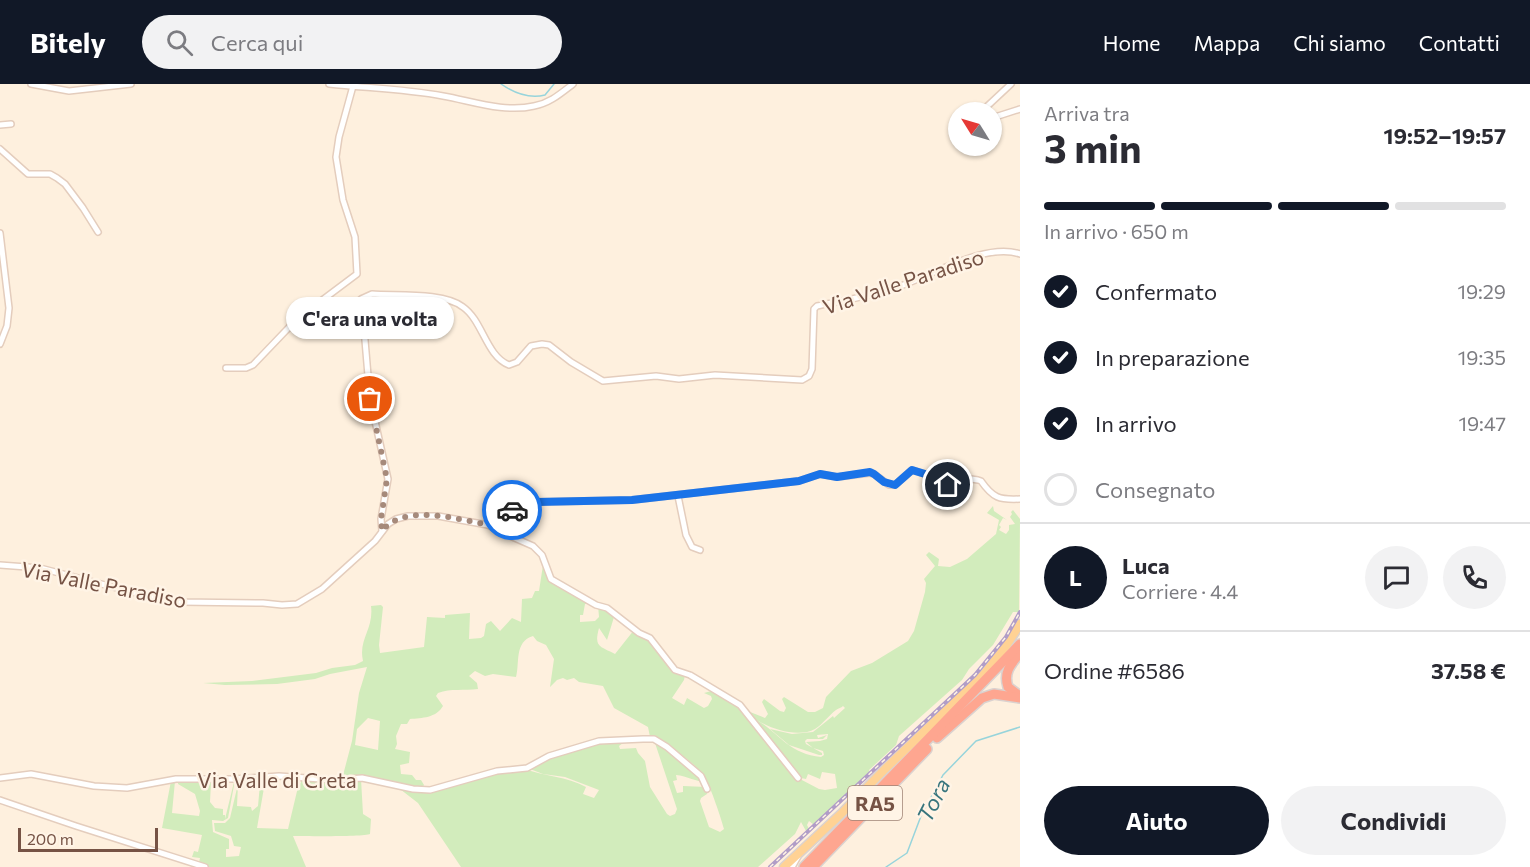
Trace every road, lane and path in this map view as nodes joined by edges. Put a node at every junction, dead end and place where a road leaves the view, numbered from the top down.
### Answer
1 (31, 84) edge
2 (131, 84) edge
3 (329, 84) edge
4 (573, 84) edge
5 (1011, 84) edge
6 (353, 86) junction
7 (992, 102) edge
8 (1020, 109) edge
9 (1002, 115) edge
10 (11, 124) dead end
11 (0, 125) edge
12 (0, 149) edge
13 (98, 232) dead end
14 (0, 233) edge
15 (1020, 254) edge
16 (0, 344) edge
17 (226, 368) dead end
18 (678, 496) junction
19 (1020, 499) edge
20 (488, 525) junction
21 (382, 531) junction
22 (700, 550) dead end
23 (0, 565) edge
24 (1020, 624) edge
25 (1020, 638) edge
26 (1020, 644) edge
27 (1020, 653) edge
28 (1002, 662) junction
29 (1020, 697) edge
30 (937, 738) junction
31 (0, 778) edge
32 (798, 778) dead end
33 (707, 789) dead end
34 (0, 800) edge
35 (798, 854) junction
36 (205, 867) edge
37 (784, 867) edge
38 (791, 867) edge
39 (804, 867) edge
40 (813, 867) edge

1 - 2 street
3 - 6 street
4 - 6 street
5 - 7 street
6 - 17 street
8 - 9 street
10 - 11 street
12 - 13 street
14 - 16 street
15 - 21 street, Via Valle Paradiso
18 - 19 street
18 - 20 street
18 - 22 street
20 - 21 street
20 - 32 street
21 - 23 street, Via Valle Paradiso
24 - 35 main road
25 - 28 highway
26 - 28 highway, RA5
27 - 29 highway
27 - 30 highway, RA5
28 - 39 highway, RA5
29 - 30 highway
30 - 40 highway, RA5
31 - 33 street, Via Valle di Creta
34 - 36 street
35 - 37 main road
35 - 38 street

